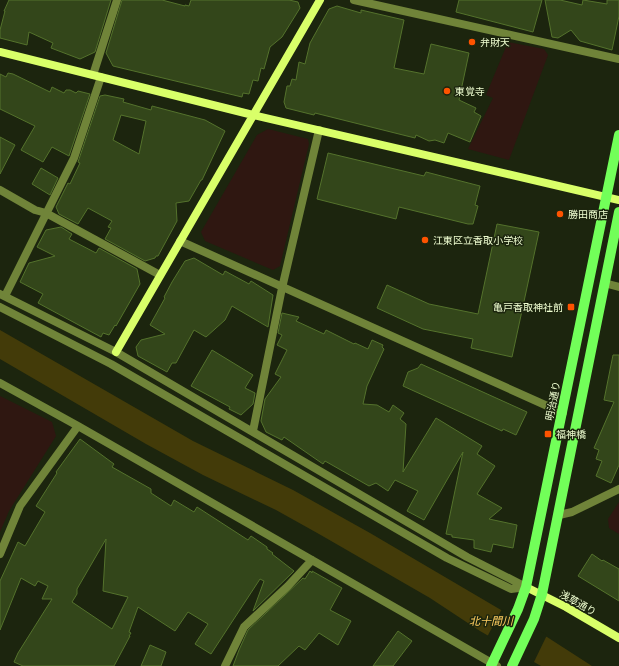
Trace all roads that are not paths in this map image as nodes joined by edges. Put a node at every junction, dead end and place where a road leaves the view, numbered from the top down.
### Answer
1 (117, 0) edge
2 (320, 0) edge
3 (354, 0) edge
4 (0, 52) edge
5 (619, 59) edge
6 (97, 76) junction
7 (253, 115) junction
8 (319, 130) junction
9 (619, 135) edge
10 (0, 190) edge
11 (606, 197) junction
12 (619, 200) edge
13 (619, 212) edge
14 (46, 213) junction
15 (180, 241) junction
16 (160, 275) junction
17 (604, 284) junction
18 (619, 287) edge
19 (282, 288) junction
20 (2, 295) edge
21 (0, 307) edge
22 (116, 352) junction
23 (0, 383) edge
24 (563, 413) junction
25 (78, 426) junction
26 (253, 432) junction
27 (619, 489) edge
28 (559, 515) junction
29 (0, 554) edge
30 (312, 560) junction
31 (525, 591) junction
32 (542, 594) junction
33 (619, 638) edge
34 (494, 665) edge
35 (512, 665) edge
36 (225, 666) edge

1 - 6 street
2 - 7 street
3 - 5 street
4 - 6 street
6 - 7 street
6 - 14 street
7 - 8 street
7 - 15 street
8 - 11 street
8 - 19 street
9 - 11 main road, 明治通り
10 - 14 street
11 - 12 street
11 - 24 main road, 明治通り
13 - 17 main road
14 - 16 street
14 - 20 street
15 - 16 street
15 - 19 street
16 - 22 street
17 - 18 street
17 - 28 main road
19 - 24 street
19 - 26 street
20 - 22 street
21 - 31 street
22 - 26 street
23 - 25 street
24 - 31 main road, 明治通り
25 - 29 street
25 - 30 street
26 - 31 street
27 - 28 street
28 - 32 main road
30 - 34 street
30 - 36 street
31 - 32 street, 浅草通り
31 - 34 main road, 明治通り
32 - 33 street, 浅草通り
32 - 35 main road

